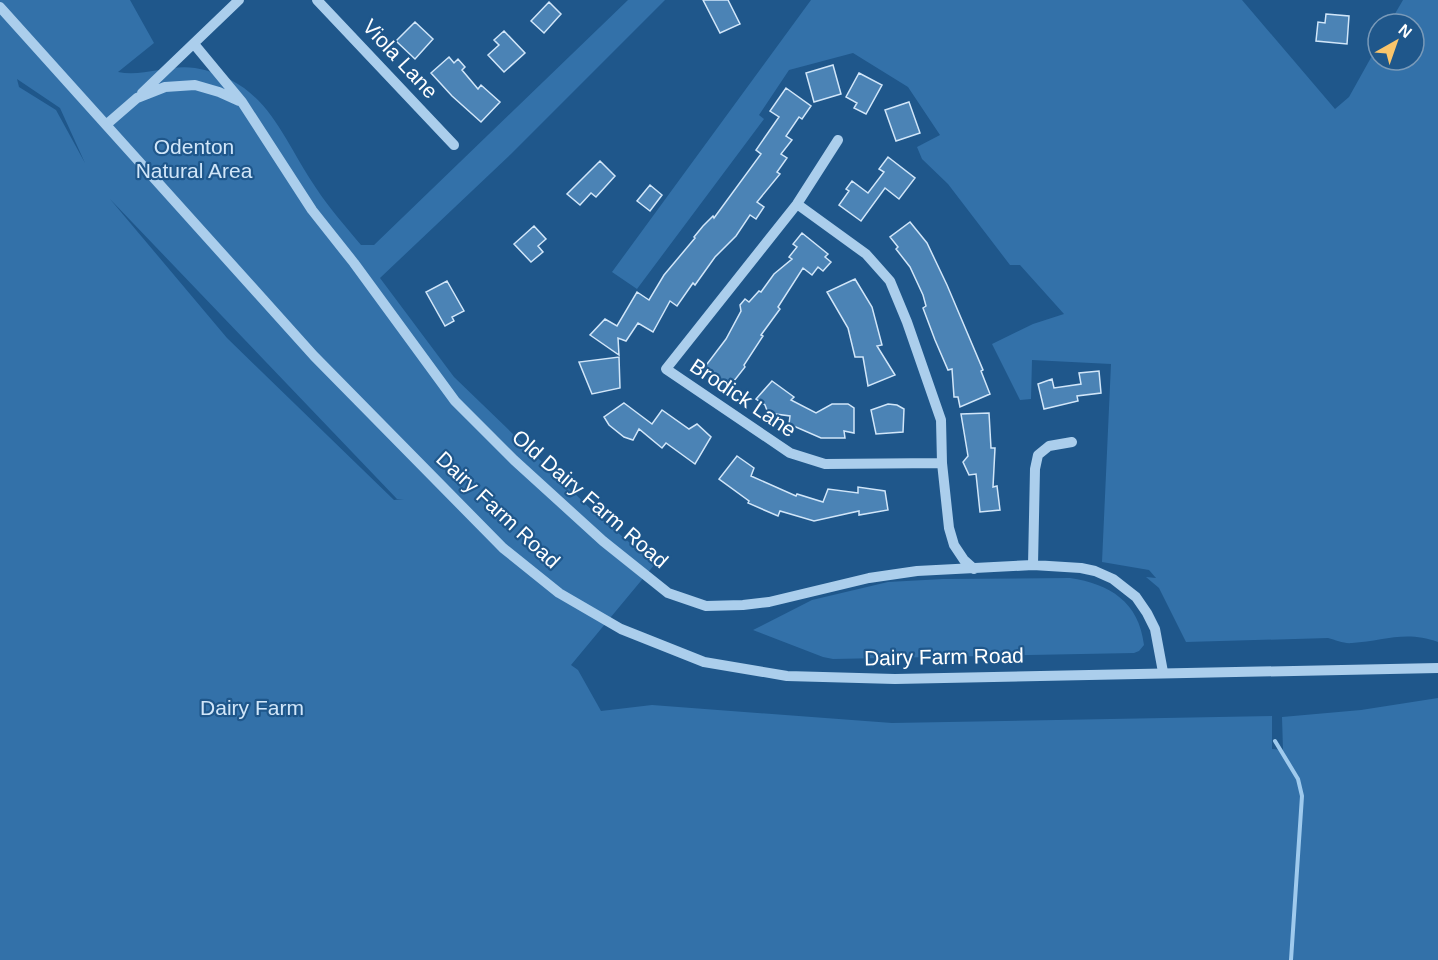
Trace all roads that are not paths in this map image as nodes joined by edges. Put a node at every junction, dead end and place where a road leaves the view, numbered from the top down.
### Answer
1 (239, 0) edge
2 (317, 0) edge
3 (0, 7) edge
4 (194, 44) junction
5 (137, 98) junction
6 (242, 102) junction
7 (107, 124) junction
8 (838, 140) dead end
9 (454, 145) dead end
10 (797, 204) junction
11 (1072, 442) dead end
12 (942, 463) junction
13 (1033, 566) junction
14 (974, 569) junction
15 (1438, 668) edge
16 (1163, 672) junction

1 - 4 street
2 - 9 street, Viola Lane
3 - 7 street, Dairy Farm Road
4 - 5 street
4 - 6 street, Old Dairy Farm Road
5 - 6 street
5 - 7 street
6 - 14 street, Old Dairy Farm Road
7 - 16 street, Dairy Farm Road
8 - 10 street, Brodick Lane
10 - 12 street
10 - 12 street, Brodick Lane
11 - 13 street
12 - 14 street
13 - 14 street, Old Dairy Farm Road
13 - 16 street, Old Dairy Farm Road
15 - 16 street, Dairy Farm Road

